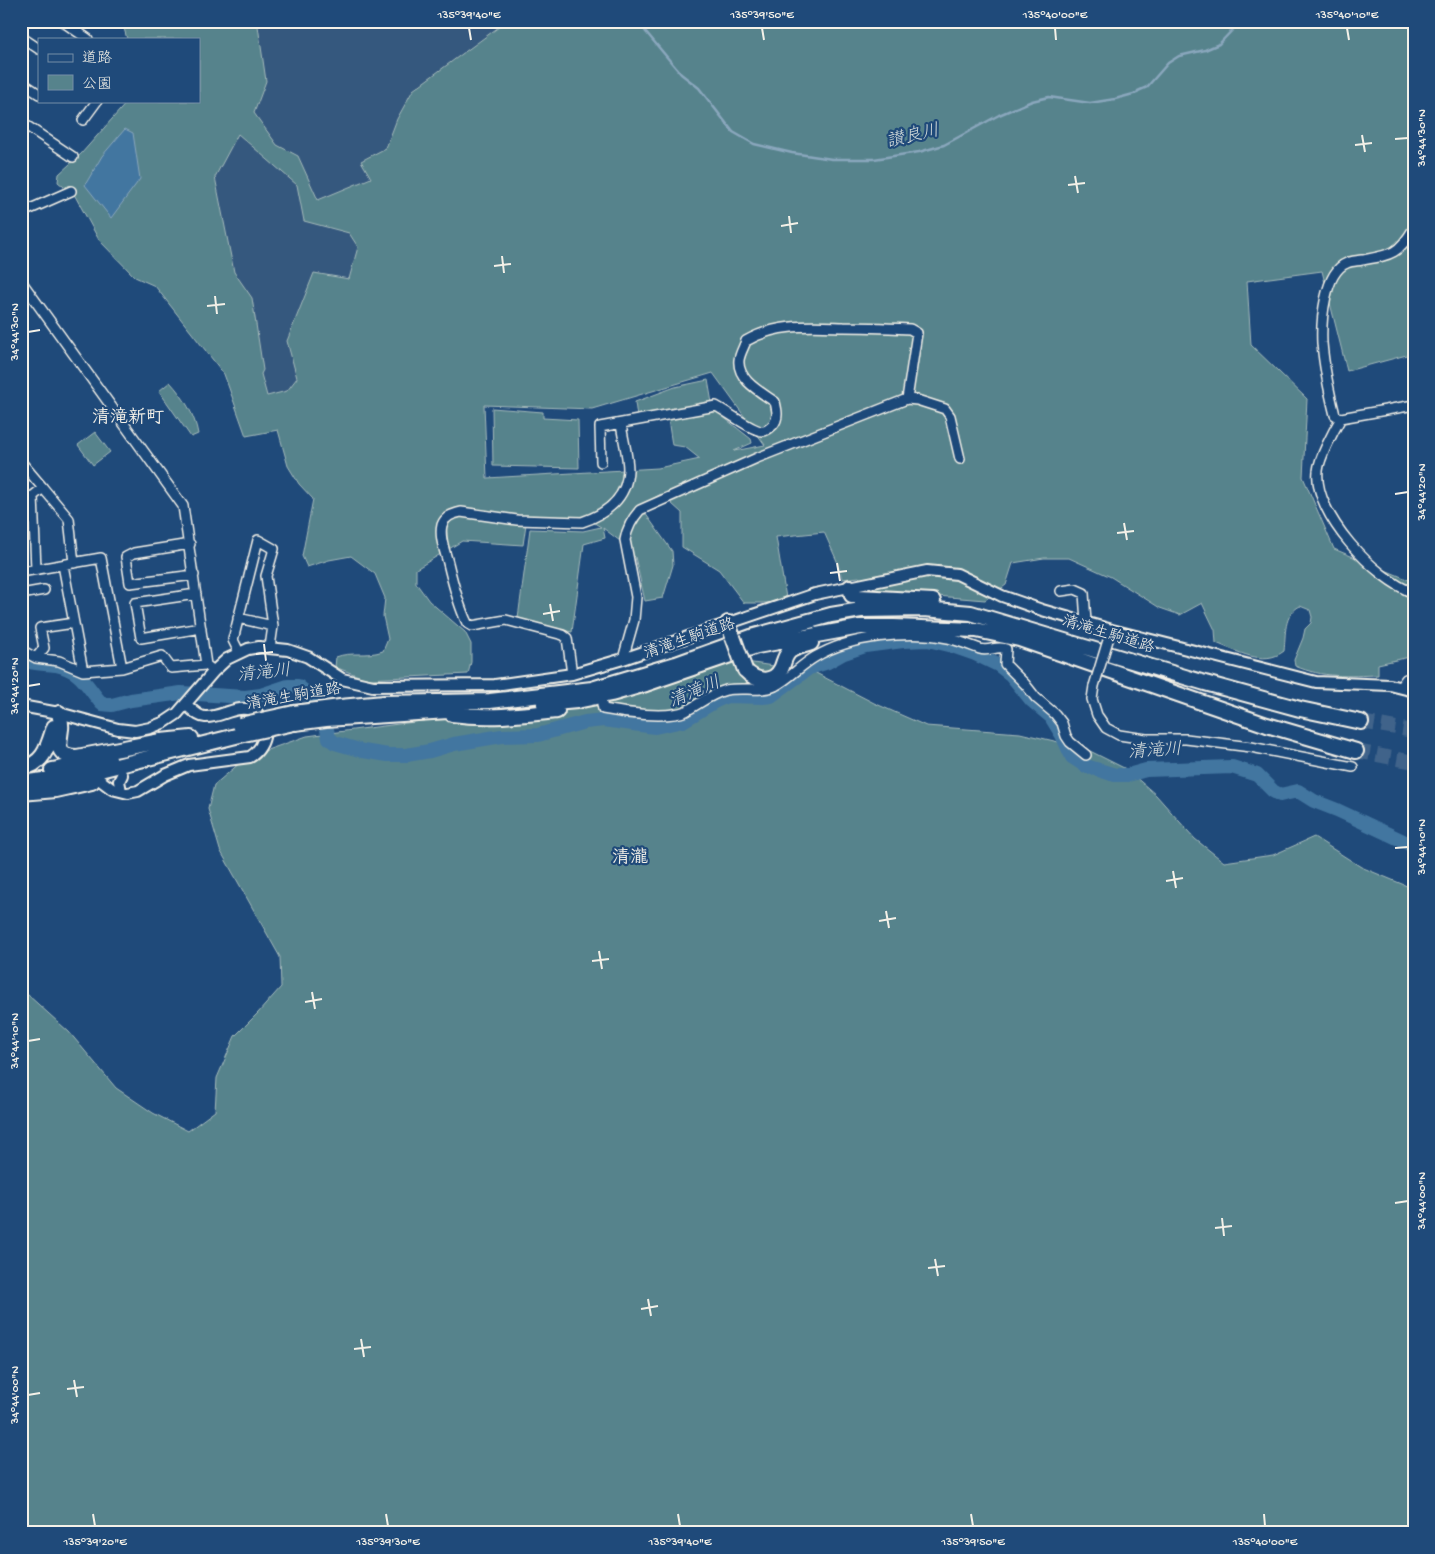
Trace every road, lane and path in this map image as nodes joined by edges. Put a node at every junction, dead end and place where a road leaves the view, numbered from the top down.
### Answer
1 (62, 21) edge
2 (21, 38) edge
3 (86, 38) edge
4 (38, 48) edge
5 (21, 82) edge
6 (38, 93) edge
7 (96, 102) edge
8 (83, 120) dead end
9 (21, 122) edge
10 (73, 157) dead end
11 (71, 191) dead end
12 (21, 213) edge
13 (1414, 228) edge
14 (21, 281) edge
15 (907, 399) junction
16 (1414, 405) edge
17 (1340, 418) junction
18 (621, 424) junction
19 (960, 459) dead end
20 (21, 462) edge
21 (601, 462) dead end
22 (43, 488) junction
23 (33, 496) junction
24 (21, 498) edge
25 (190, 544) junction
26 (74, 563) junction
27 (63, 564) junction
28 (36, 569) junction
29 (21, 572) edge
30 (194, 575) junction
31 (850, 587) junction
32 (44, 590) dead end
33 (1060, 591) dead end
34 (1414, 593) edge
35 (21, 594) edge
36 (196, 594) junction
37 (238, 618) junction
38 (1086, 622) junction
39 (728, 623) junction
40 (74, 624) junction
41 (273, 626) junction
42 (1014, 626) junction
43 (894, 627) junction
44 (201, 628) junction
45 (1111, 634) junction
46 (816, 641) junction
47 (270, 647) junction
48 (21, 650) edge
49 (239, 652) junction
50 (768, 652) junction
51 (36, 658) junction
52 (623, 659) junction
53 (783, 661) junction
54 (122, 668) junction
55 (83, 671) junction
56 (209, 672) junction
57 (572, 674) junction
58 (1414, 676) edge
59 (1400, 687) junction
60 (1414, 691) edge
61 (188, 703) junction
62 (602, 704) junction
63 (21, 706) edge
64 (437, 712) junction
65 (59, 713) junction
66 (294, 718) junction
67 (1361, 722) tunnel mouth
68 (242, 729) junction
69 (190, 738) junction
70 (225, 738) junction
71 (1356, 752) tunnel mouth
72 (1086, 756) dead end
73 (1353, 767) dead end
74 (21, 768) edge
75 (21, 774) edge
76 (122, 775) junction
77 (100, 780) junction
78 (21, 783) edge
79 (121, 791) junction
80 (21, 793) edge

1 - 3 street
2 - 4 street
5 - 6 street
7 - 8 street
9 - 10 street
11 - 12 street
13 - 17 street
14 - 25 street
15 - 18 street
15 - 19 street
15 - 52 street
16 - 17 street
17 - 34 street
18 - 21 street
18 - 57 street
20 - 22 street
22 - 23 street
22 - 26 street
23 - 24 street
23 - 28 street
25 - 30 street
25 - 30 street
26 - 27 street
26 - 54 street
27 - 28 street
27 - 40 street
28 - 29 street
30 - 36 street
31 - 38 street
31 - 39 street
31 - 42 highway
32 - 35 street
33 - 38 street
36 - 44 street
36 - 44 street
37 - 41 street
37 - 41 street
37 - 49 street
38 - 45 street
39 - 52 street
39 - 53 highway, bridge
40 - 51 street
40 - 55 street
41 - 47 street
42 - 66 highway, 清滝生駒道路
42 - 67 highway, 清滝生駒道路
43 - 46 highway
43 - 64 highway, 清滝生駒道路
43 - 71 highway, 清滝生駒道路
44 - 56 street
45 - 59 street
45 - 73 street, bridge
46 - 50 highway
46 - 53 highway
47 - 49 street
47 - 57 street
48 - 51 street
49 - 56 street
50 - 53 highway
50 - 62 highway
51 - 55 street
52 - 57 street
54 - 55 street
54 - 56 street
56 - 61 street
58 - 59 street
59 - 60 street
61 - 65 street
61 - 79 street
62 - 64 highway
62 - 72 street
63 - 65 street
64 - 66 highway, 清滝生駒道路
65 - 69 highway
65 - 74 highway
66 - 68 highway, 清滝生駒道路, bridge
68 - 69 highway, 清滝生駒道路
68 - 70 highway, 清滝生駒道路
69 - 75 highway, 清滝生駒道路
70 - 76 highway
70 - 78 highway, 清滝生駒道路
76 - 77 highway
76 - 79 street
77 - 79 street
77 - 80 highway

